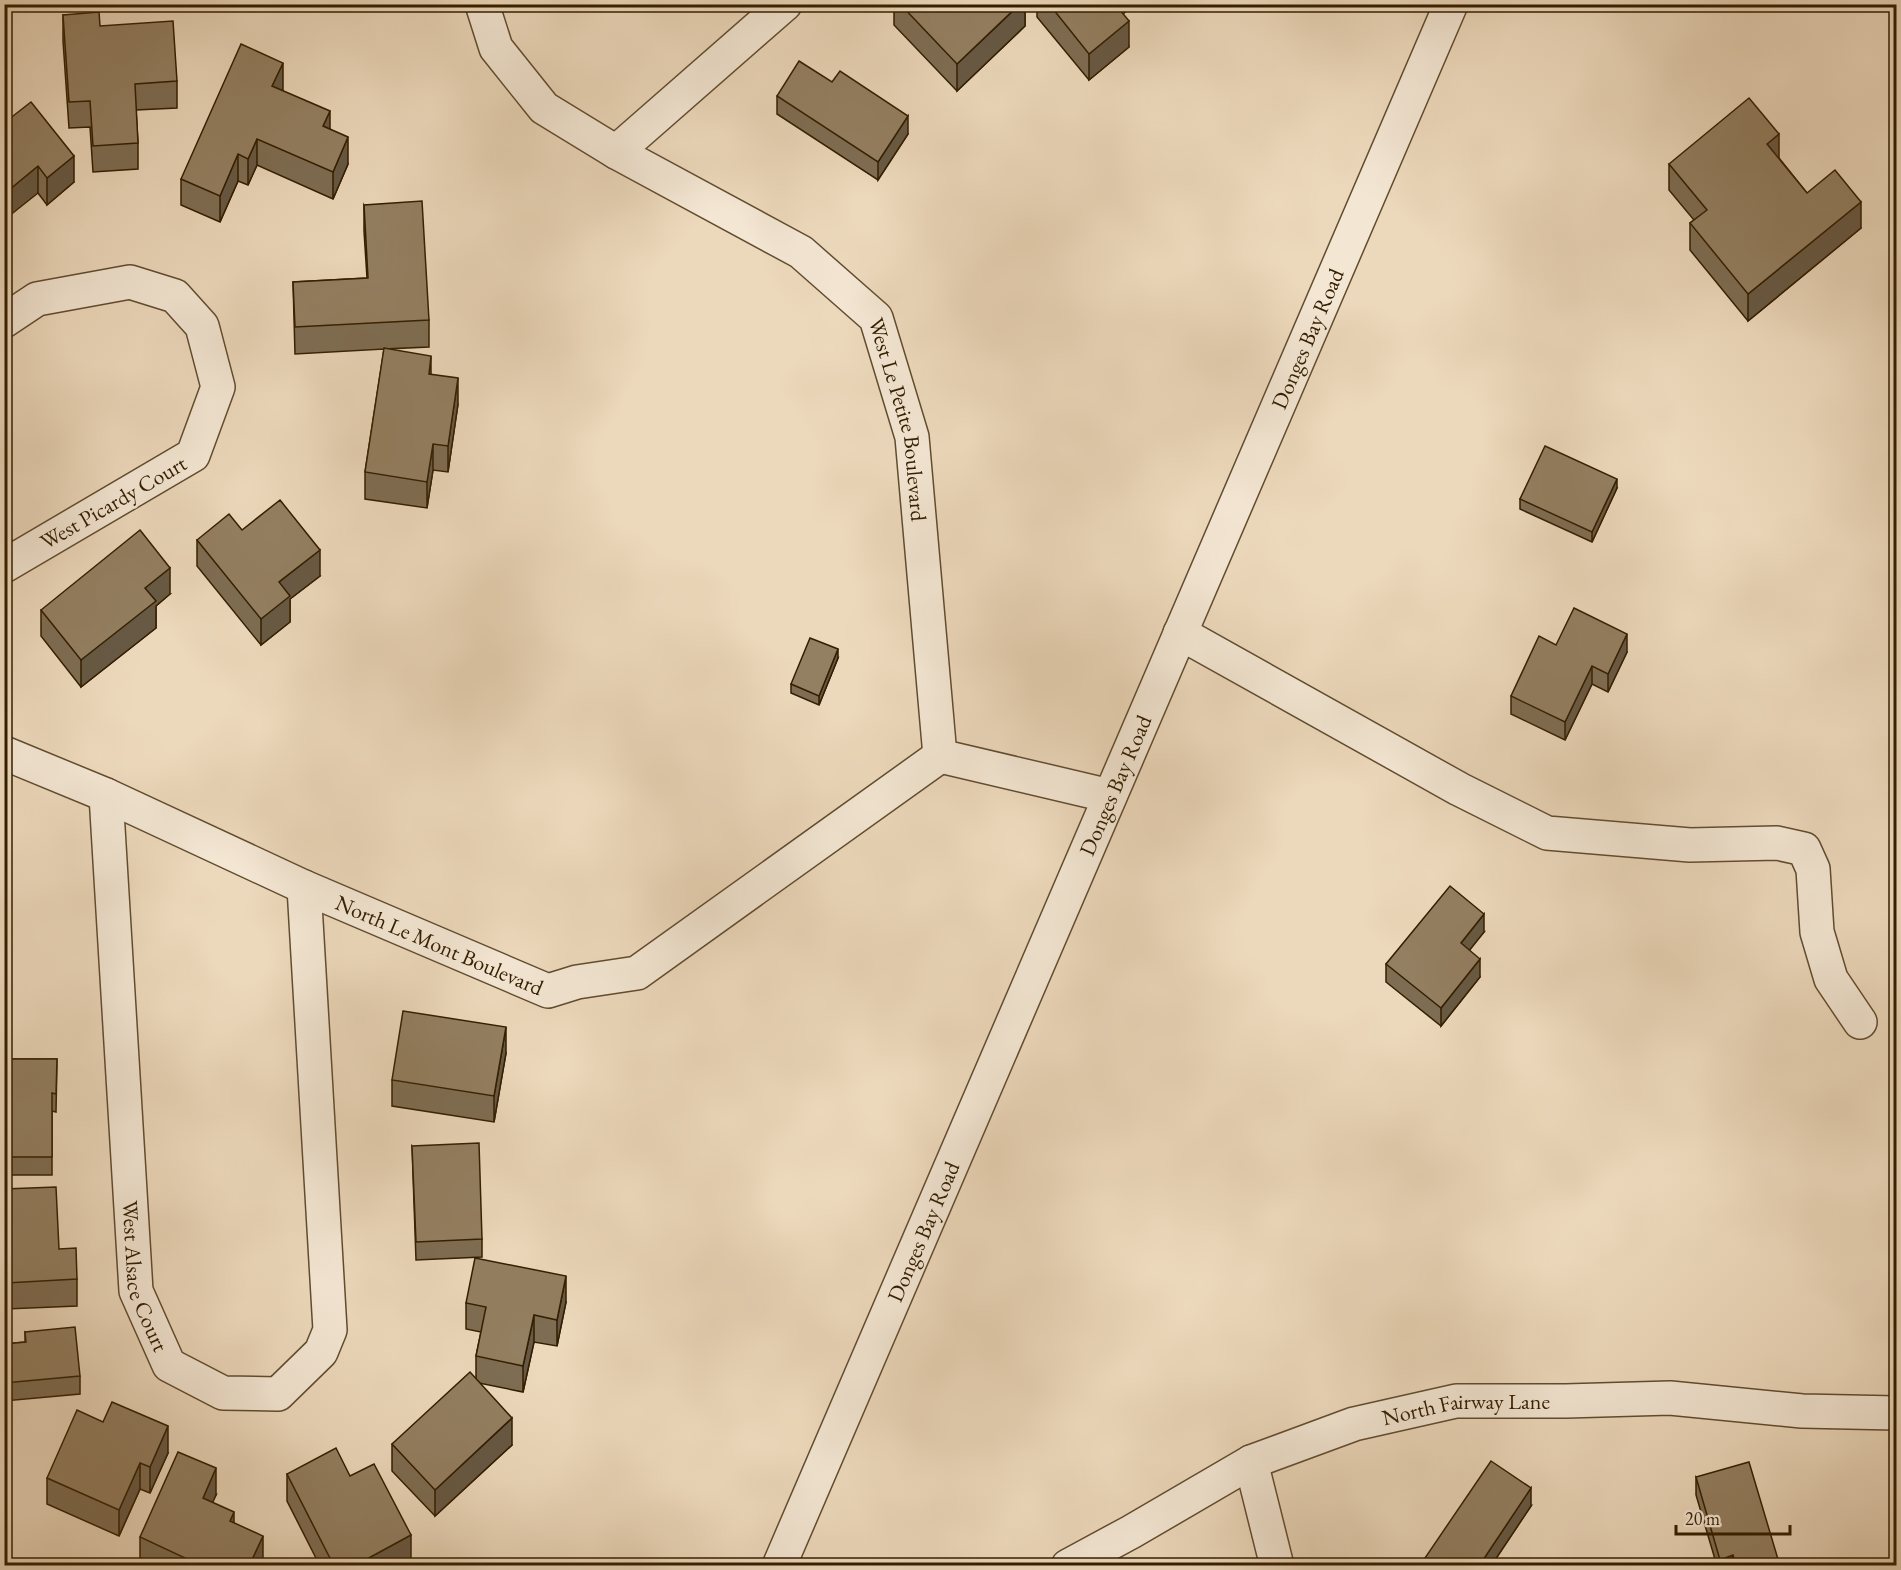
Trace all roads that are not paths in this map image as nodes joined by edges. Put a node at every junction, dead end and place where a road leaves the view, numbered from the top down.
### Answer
1 (482, 4) edge
2 (785, 4) edge
3 (1451, 4) edge
4 (616, 152) junction
5 (4, 321) edge
6 (4, 566) edge
7 (1180, 633) junction
8 (4, 753) edge
9 (940, 756) junction
10 (106, 795) junction
11 (1110, 796) junction
12 (304, 887) junction
13 (1860, 1022) dead end
14 (1896, 1413) edge
15 (1251, 1462) junction
16 (779, 1566) edge
17 (1068, 1566) edge
18 (1277, 1566) edge

1 - 4 street, West Le Petite Boulevard
2 - 4 street
3 - 7 street, Donges Bay Road
4 - 9 street, West Le Petite Boulevard
5 - 6 street, West Picardy Court
7 - 11 street, Donges Bay Road
7 - 13 street
8 - 10 street, North Le Mont Boulevard
9 - 11 street
9 - 12 street, North Le Mont Boulevard
10 - 12 street, North Le Mont Boulevard
10 - 12 street, West Alsace Court
11 - 16 street, Donges Bay Road
14 - 15 street, North Fairway Lane
15 - 17 street, North Fairway Lane
15 - 18 street

